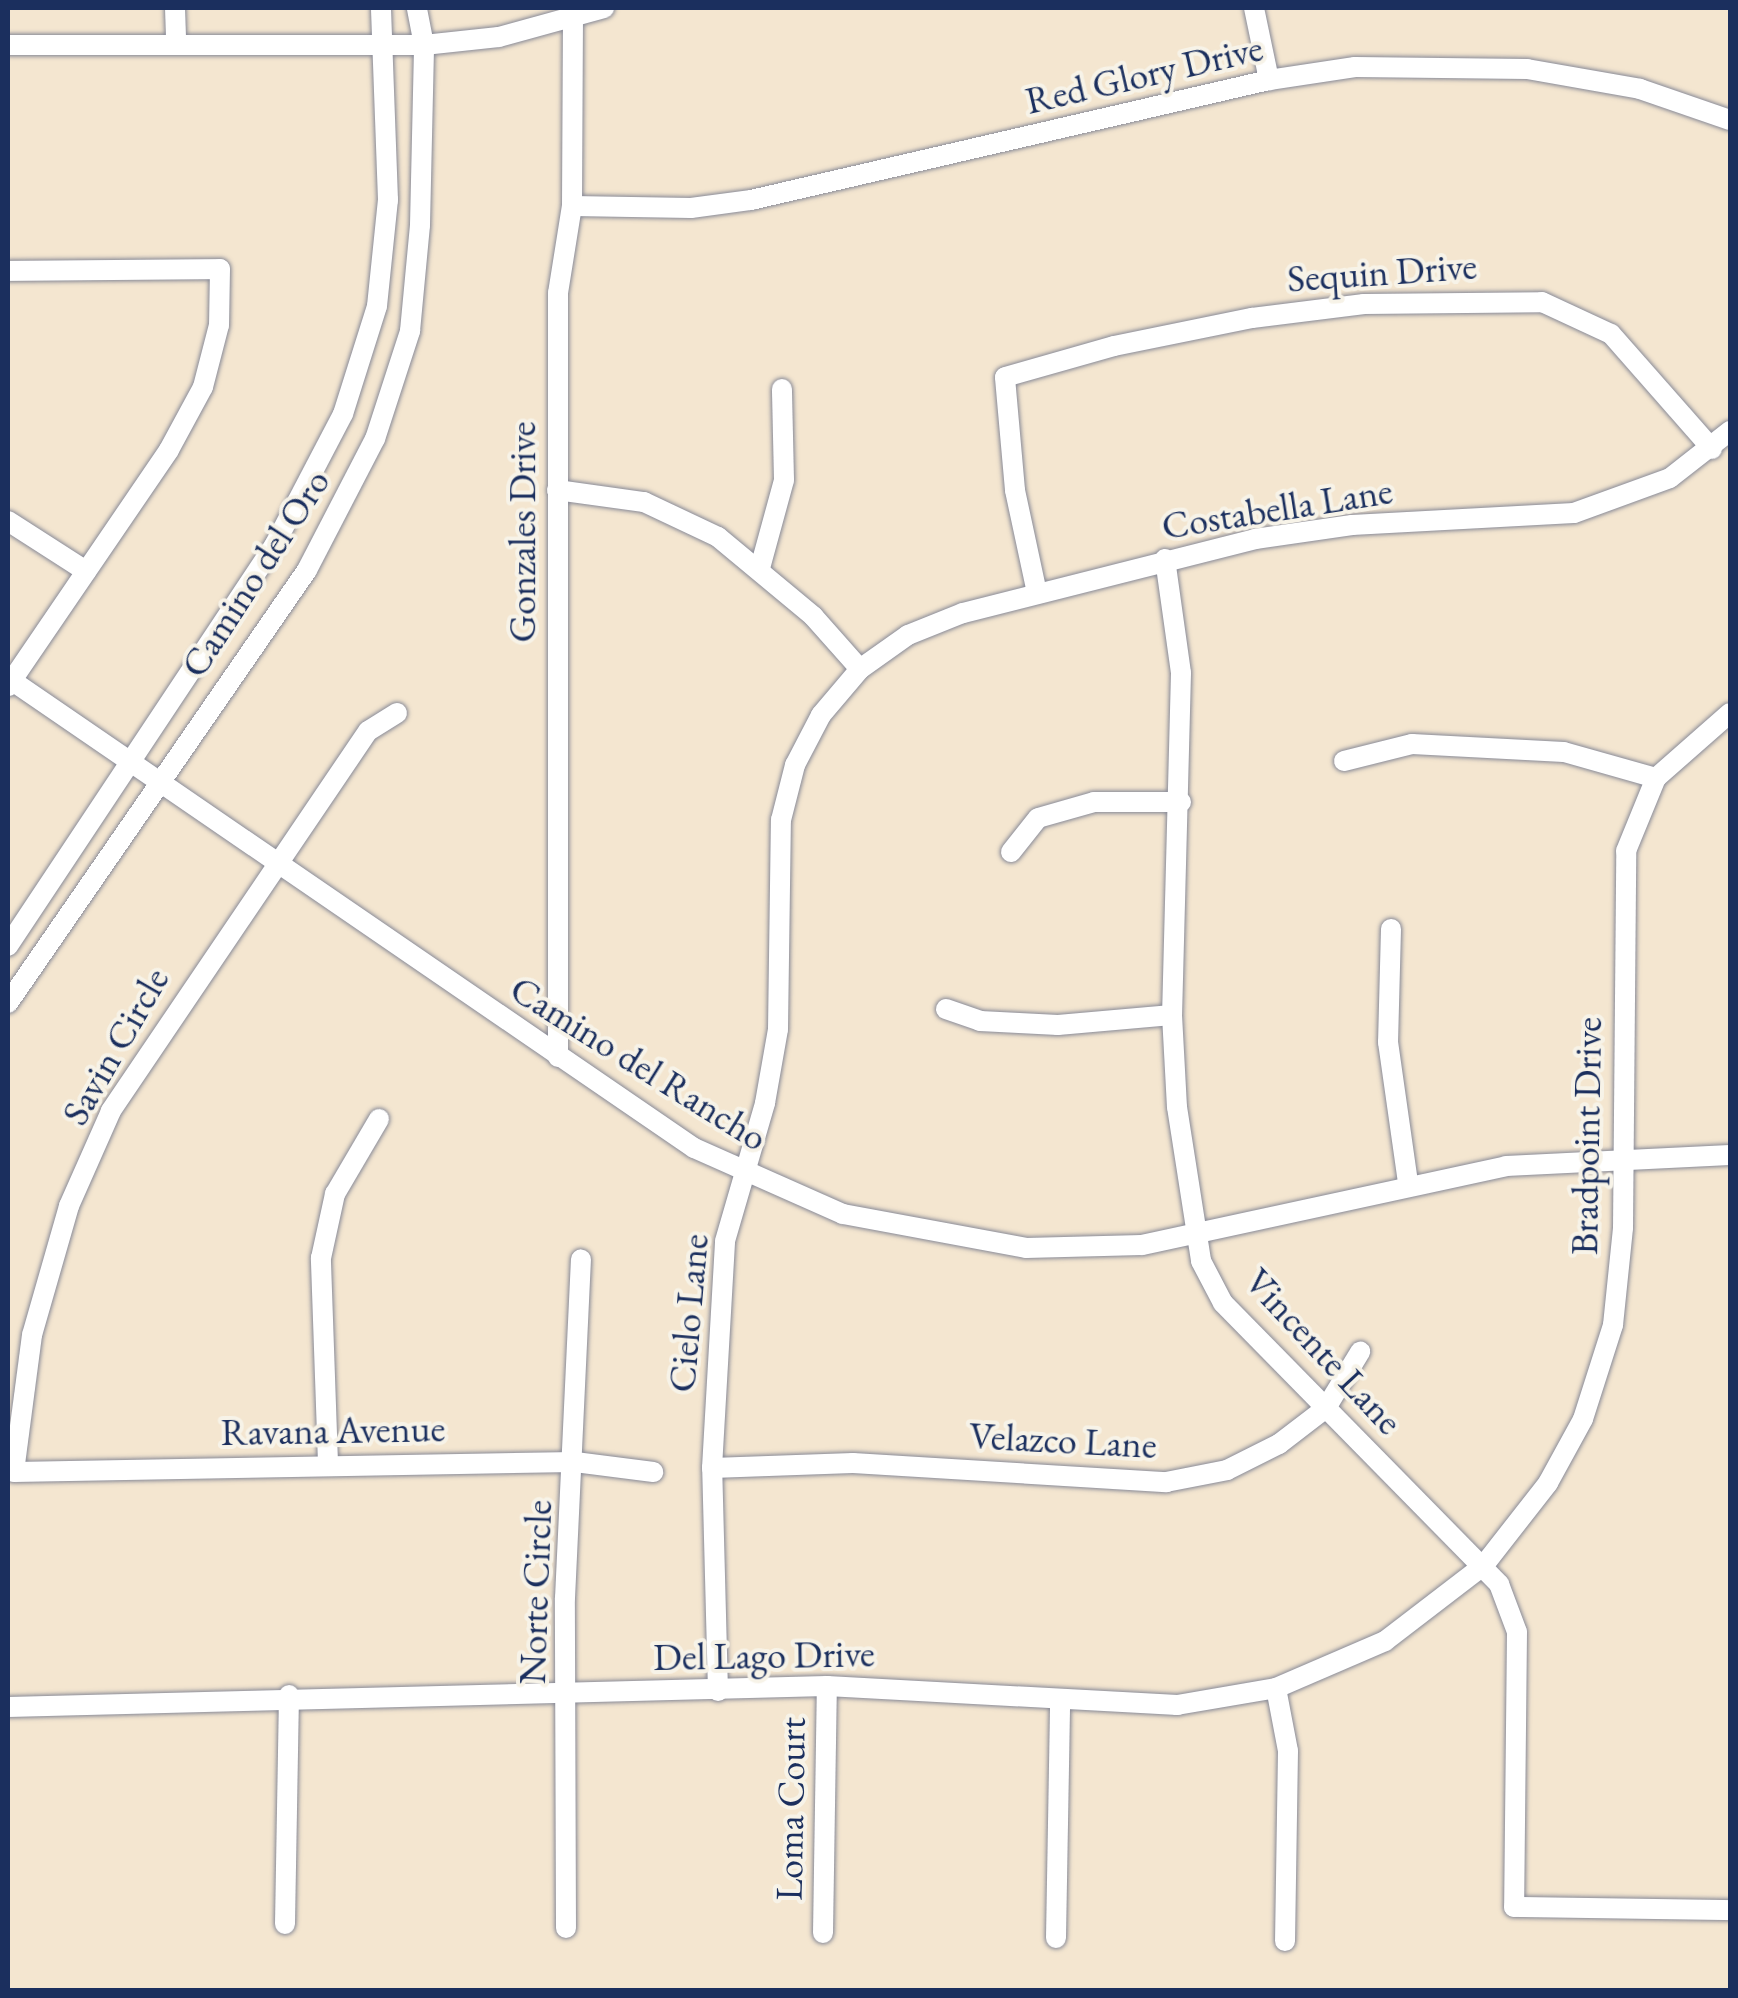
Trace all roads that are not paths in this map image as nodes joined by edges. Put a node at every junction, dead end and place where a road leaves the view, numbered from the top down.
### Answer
1 (175, 8) edge
2 (381, 8) edge
3 (417, 8) edge
4 (604, 8) edge
5 (1254, 8) edge
6 (573, 11) edge
7 (176, 43) junction
8 (386, 44) junction
9 (8, 45) edge
10 (424, 45) junction
11 (1269, 80) junction
12 (1730, 120) edge
13 (572, 206) junction
14 (8, 271) edge
15 (782, 389) dead end
16 (1730, 430) edge
17 (1712, 449) junction
18 (556, 490) junction
19 (8, 521) edge
20 (1165, 559) junction
21 (760, 568) junction
22 (86, 572) junction
23 (1037, 593) junction
24 (860, 670) junction
25 (9, 683) edge
26 (1730, 712) edge
27 (397, 713) dead end
28 (128, 761) junction
29 (1344, 761) dead end
30 (1656, 778) junction
31 (158, 781) junction
32 (1181, 802) junction
33 (1011, 852) dead end
34 (274, 862) junction
35 (1391, 929) dead end
36 (8, 946) edge
37 (8, 1002) edge
38 (946, 1008) dead end
39 (1172, 1015) junction
40 (558, 1058) junction
41 (378, 1118) dead end
42 (1730, 1155) edge
43 (1623, 1156) junction
44 (744, 1174) junction
45 (1408, 1183) junction
46 (1194, 1238) junction
47 (581, 1259) dead end
48 (1360, 1352) dead end
49 (1326, 1408) junction
50 (575, 1462) junction
51 (328, 1464) junction
52 (712, 1468) junction
53 (14, 1472) joint
54 (653, 1472) dead end
55 (1484, 1565) junction
56 (827, 1686) junction
57 (1276, 1688) junction
58 (718, 1691) junction
59 (565, 1693) junction
60 (288, 1695) junction
61 (1060, 1700) junction
62 (8, 1707) edge
63 (1730, 1910) edge
64 (285, 1924) dead end
65 (566, 1928) dead end
66 (823, 1933) dead end
67 (1056, 1938) dead end
68 (1284, 1941) dead end

1 - 7 street
2 - 8 street, Camino del Oro
3 - 10 street, Camino del Oro
4 - 6 street
5 - 11 street
6 - 10 street
6 - 13 street, Gonzales Drive
7 - 8 street
7 - 9 street
8 - 10 street
8 - 28 street, Camino del Oro
10 - 31 street, Camino del Oro
11 - 12 street, Red Glory Drive
11 - 13 street, Red Glory Drive
13 - 18 street, Gonzales Drive
14 - 22 street
15 - 21 street
16 - 17 street, Costabella Lane
17 - 20 street, Costabella Lane
17 - 23 street, Sequin Drive
18 - 21 street
18 - 40 street, Gonzales Drive
19 - 22 street
20 - 23 street, Costabella Lane
20 - 32 street, Vincente Lane
21 - 24 street
22 - 25 street
23 - 24 street, Costabella Lane
24 - 44 street, Cielo Lane
25 - 28 street, Camino del Rancho
26 - 30 street, Bradpoint Drive
27 - 34 street, Savin Circle
28 - 31 street, Camino del Rancho
28 - 36 street, Camino del Oro
29 - 30 street
30 - 43 street, Bradpoint Drive
31 - 34 street, Camino del Rancho
31 - 37 street, Camino del Oro
32 - 33 street
32 - 39 street, Vincente Lane
34 - 40 street, Camino del Rancho
34 - 53 street, Savin Circle
35 - 45 street
38 - 39 street
39 - 46 street, Vincente Lane
40 - 44 street, Camino del Rancho
41 - 51 street
42 - 43 street, Camino del Rancho
43 - 45 street, Camino del Rancho
43 - 55 street, Bradpoint Drive
44 - 46 street, Camino del Rancho
44 - 52 street, Cielo Lane
45 - 46 street, Camino del Rancho
46 - 49 street, Vincente Lane
47 - 50 street, Norte Circle
48 - 49 street, Velazco Lane
49 - 52 street, Velazco Lane
49 - 55 street, Vincente Lane
50 - 51 street, Ravana Avenue
50 - 54 street, Ravana Avenue
50 - 59 street, Norte Circle
51 - 53 street, Ravana Avenue
52 - 58 street, Cielo Lane
55 - 57 street, Del Lago Drive
55 - 63 street, Vincente Lane
56 - 58 street, Del Lago Drive
56 - 61 street, Del Lago Drive
56 - 66 street, Loma Court
57 - 61 street, Del Lago Drive
57 - 68 street
58 - 59 street, Del Lago Drive
59 - 60 street, Del Lago Drive
59 - 65 street, Norte Circle
60 - 62 street, Del Lago Drive
60 - 64 street
61 - 67 street

